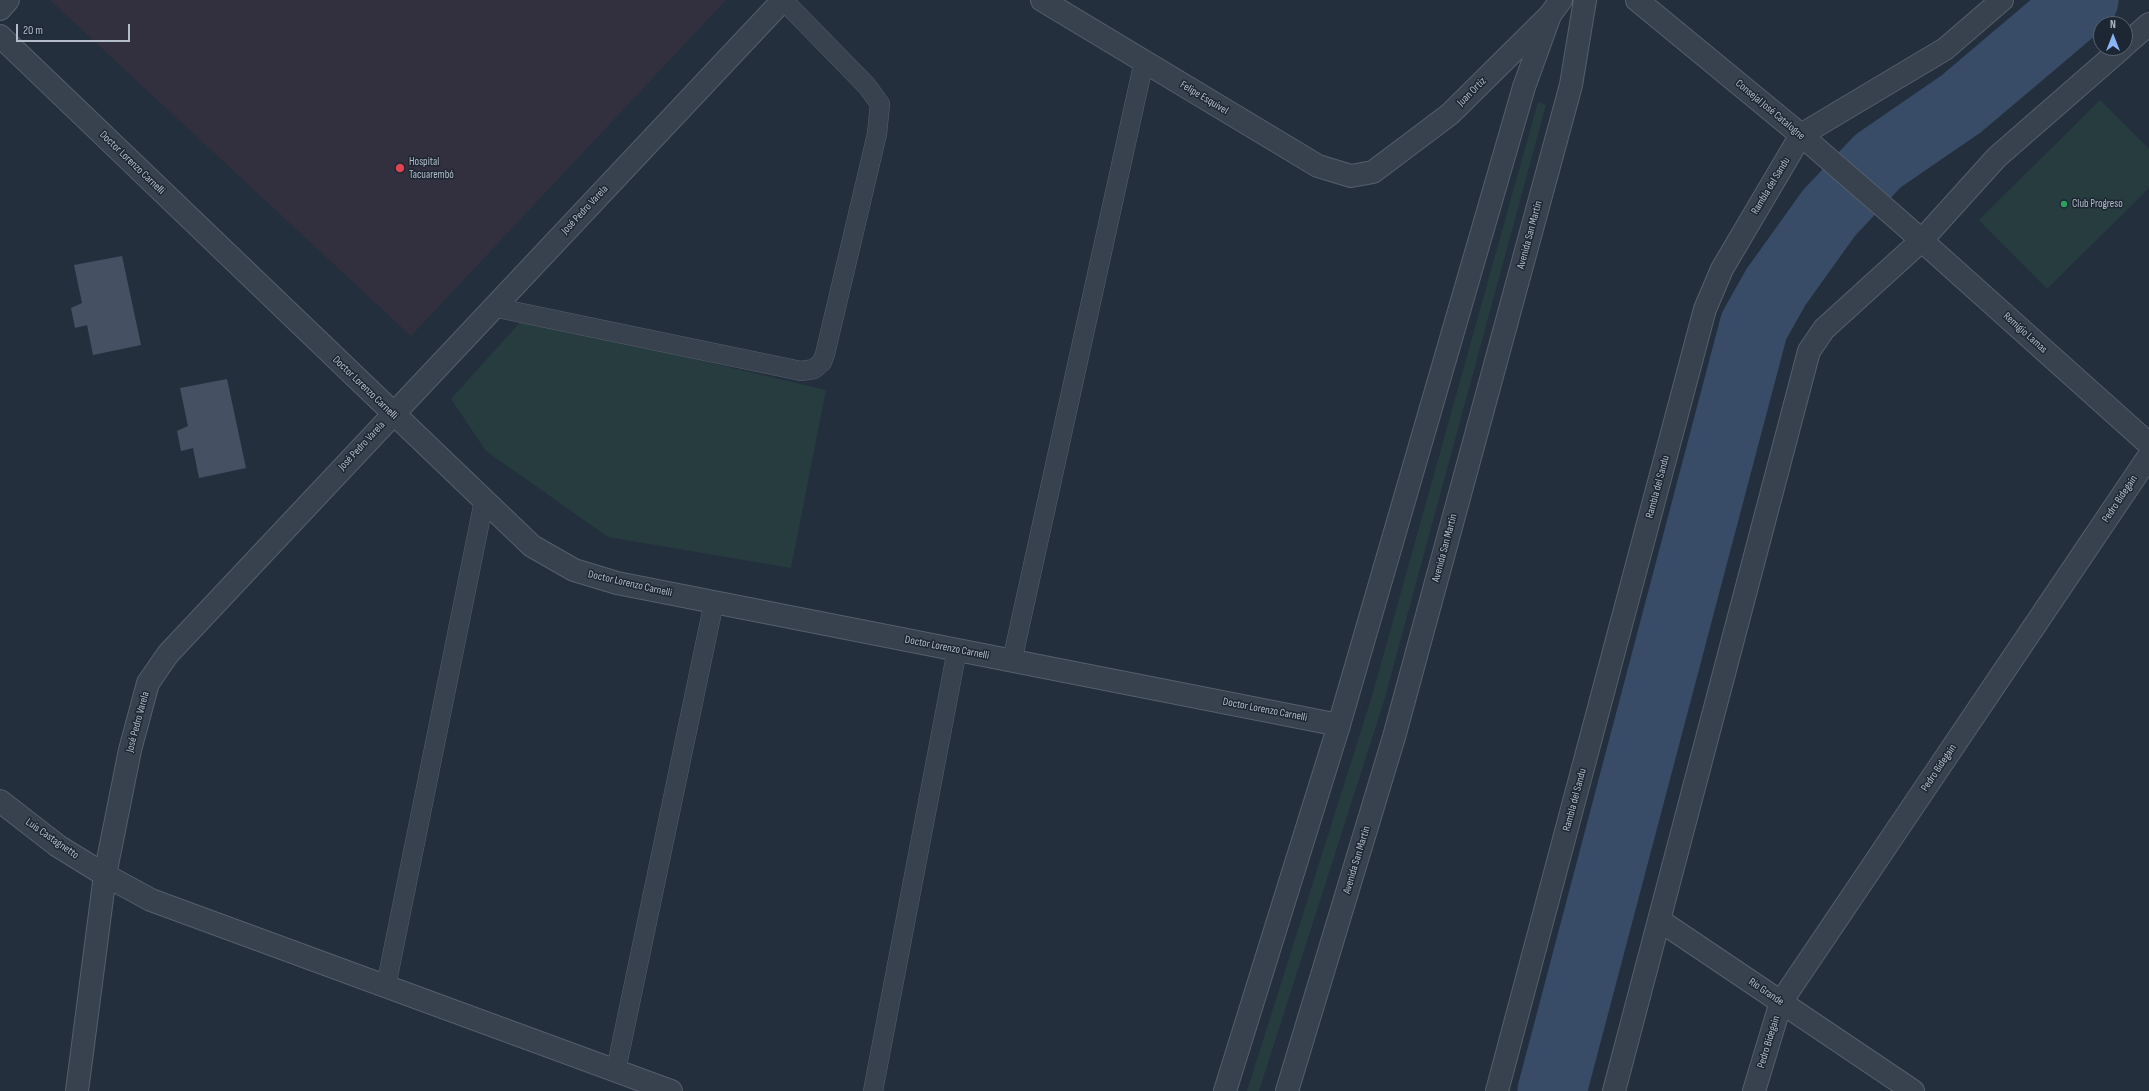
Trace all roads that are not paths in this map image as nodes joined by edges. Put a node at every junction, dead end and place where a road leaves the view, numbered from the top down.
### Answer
1 (8, 0) edge
2 (783, 0) edge
3 (1042, 0) edge
4 (1585, 0) edge
5 (1637, 0) edge
6 (2002, 0) edge
7 (1555, 7) edge
8 (0, 9) edge
9 (2149, 24) edge
10 (0, 36) edge
11 (2133, 38) edge
12 (2113, 56) edge
13 (1144, 61) junction
14 (1801, 135) junction
15 (1373, 172) joint
16 (1901, 222) joint
17 (1922, 240) junction
18 (493, 307) junction
19 (392, 414) junction
20 (2149, 444) edge
21 (2149, 456) edge
22 (484, 501) junction
23 (714, 602) junction
24 (956, 650) junction
25 (1012, 660) junction
26 (1339, 725) junction
27 (0, 801) edge
28 (105, 875) junction
29 (1659, 920) junction
30 (386, 986) junction
31 (1781, 1002) junction
32 (616, 1070) junction
33 (77, 1091) edge
34 (671, 1091) edge
35 (872, 1091) edge
36 (1224, 1091) edge
37 (1287, 1091) edge
38 (1497, 1091) edge
39 (1614, 1091) edge
40 (1754, 1091) edge
41 (1913, 1091) edge

1 - 8 street
2 - 18 street, José Pedro Varela
2 - 18 lane
3 - 13 street, Felipe Esquivel
4 - 37 street, Avenida San Martín
5 - 14 street, Consejal José Catalogne
6 - 14 street, Rambla del Sandu
7 - 15 street, Juan Ortiz
7 - 26 street
9 - 11 street
10 - 19 street, Doctor Lorenzo Carnelli
12 - 17 street
13 - 15 street, Felipe Esquivel
13 - 25 lane
14 - 16 street, Consejal José Catalogne
14 - 38 street, Rambla del Sandu
16 - 17 street, Remigio Lamas
17 - 20 street, Remigio Lamas
17 - 29 street
18 - 19 street, José Pedro Varela
19 - 22 street, Doctor Lorenzo Carnelli
19 - 28 street, José Pedro Varela
21 - 31 street, Pedro Bidegain
22 - 23 street, Doctor Lorenzo Carnelli
22 - 30 lane
23 - 24 street, Doctor Lorenzo Carnelli
23 - 32 lane
24 - 25 street, Doctor Lorenzo Carnelli
24 - 35 lane
25 - 26 street, Doctor Lorenzo Carnelli
26 - 36 street
27 - 28 street, Luis Castagnetto
28 - 30 street, Luis Castagnetto
28 - 33 street, José Pedro Varela
29 - 31 street, Río Grande
29 - 39 street
30 - 32 street, Luis Castagnetto
31 - 40 street, Pedro Bidegain
31 - 41 street, Río Grande
32 - 34 street, Luis Castagnetto

